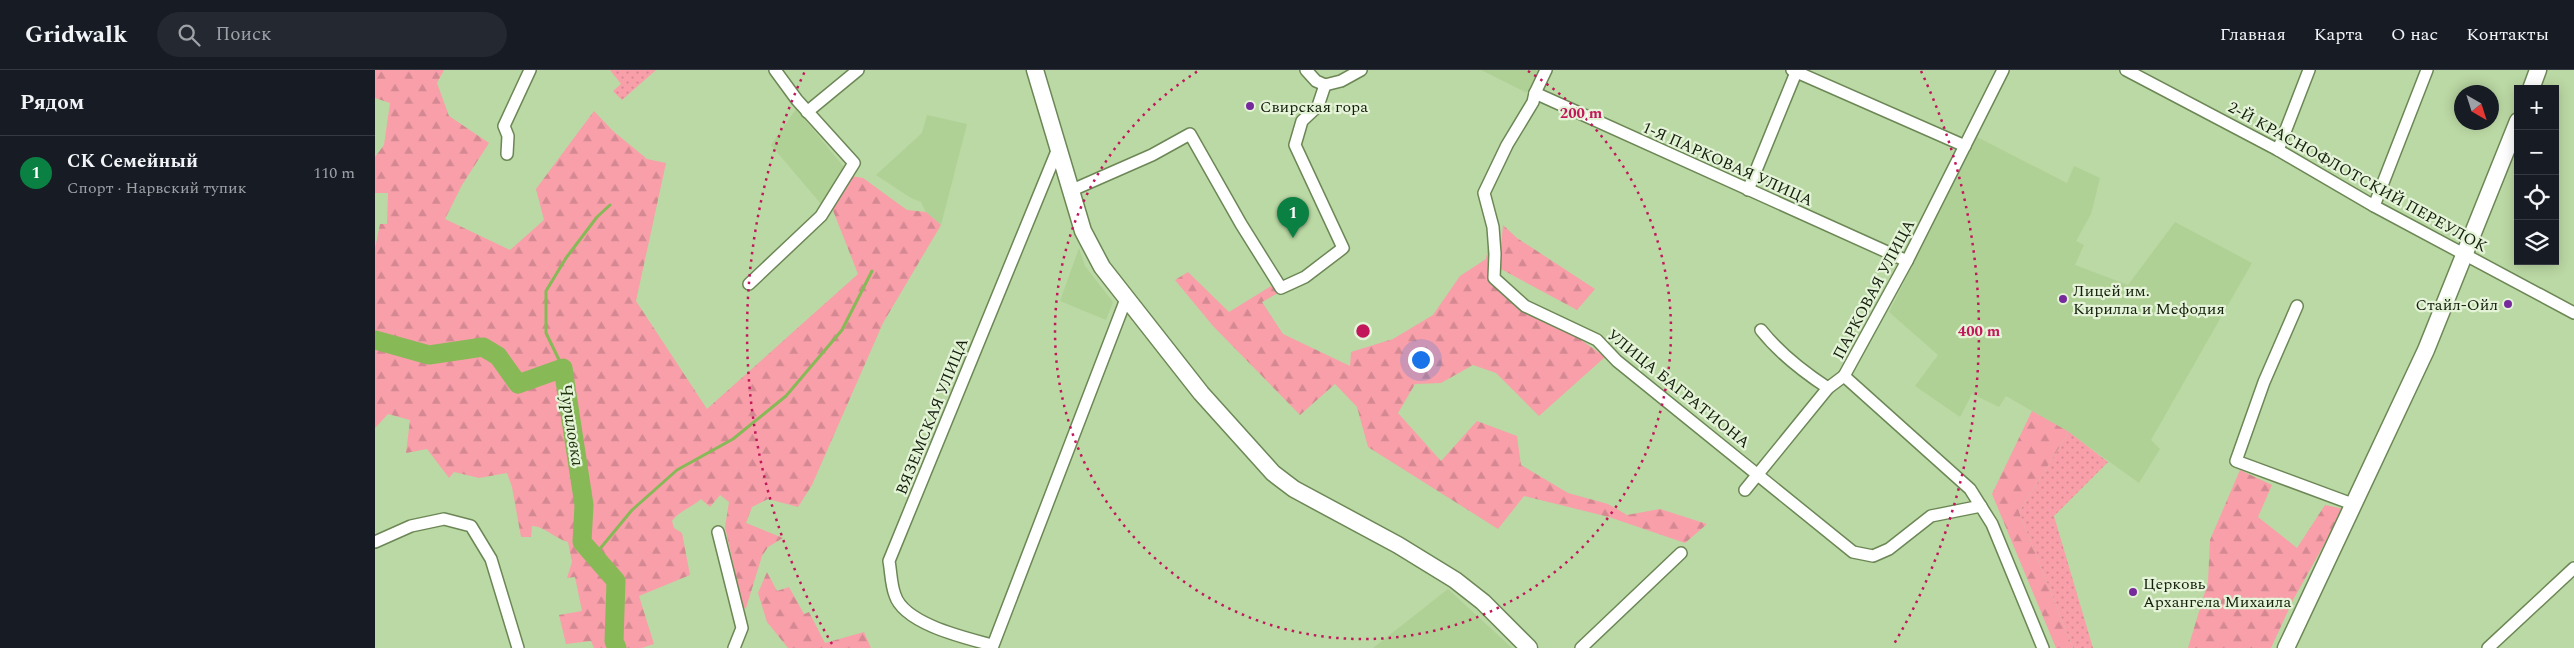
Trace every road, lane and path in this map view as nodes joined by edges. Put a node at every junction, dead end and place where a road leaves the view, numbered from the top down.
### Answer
1 (530, 70) edge
2 (775, 70) edge
3 (858, 70) edge
4 (1035, 70) edge
5 (1306, 70) edge
6 (1361, 70) edge
7 (1546, 70) edge
8 (2003, 70) edge
9 (2126, 70) edge
10 (2309, 70) edge
11 (2427, 70) edge
12 (2538, 70) edge
13 (1795, 71) edge
14 (1325, 85) junction
15 (2532, 85) edge
16 (1535, 93) junction
17 (807, 112) junction
18 (2515, 130) edge
19 (1059, 146) junction
20 (1965, 146) junction
21 (2278, 150) junction
22 (507, 154) dead end
23 (1748, 190) junction
24 (1070, 191) junction
25 (2374, 206) junction
26 (2466, 253) junction
27 (1907, 261) junction
28 (749, 284) dead end
29 (1126, 300) junction
30 (2297, 306) dead end
31 (2574, 313) edge
32 (1761, 330) dead end
33 (1844, 376) junction
34 (1828, 388) junction
35 (1758, 474) junction
36 (1745, 490) dead end
37 (2355, 505) junction
38 (1981, 506) junction
39 (718, 532) dead end
40 (375, 542) edge
41 (1681, 553) dead end
42 (2574, 568) edge
43 (992, 647) edge
44 (519, 648) edge
45 (734, 648) edge
46 (1529, 648) edge
47 (1581, 648) edge
48 (2043, 648) edge
49 (2286, 648) edge
50 (2488, 648) edge

1 - 22 street
2 - 17 street
3 - 17 street
4 - 19 street
5 - 14 street
6 - 14 street
7 - 16 street, УЛИЦА БАГРАТИОНА
8 - 20 street, ПАРКОВАЯ УЛИЦА
9 - 21 street, 2-Й КРАСНОФЛОТСКИЙ ПЕРЕУЛОК
10 - 21 street
11 - 25 street
12 - 15 street
13 - 20 street
13 - 23 street
14 - 24 street
16 - 23 street, 1-Я ПАРКОВАЯ УЛИЦА
16 - 35 street, УЛИЦА БАГРАТИОНА
17 - 28 street
18 - 26 street
19 - 24 street
19 - 43 street, ВЯЗЕМСКАЯ УЛИЦА
20 - 27 street, ПАРКОВАЯ УЛИЦА
21 - 25 street, 2-Й КРАСНОФЛОТСКИЙ ПЕРЕУЛОК
23 - 27 street, 1-Я ПАРКОВАЯ УЛИЦА
24 - 29 street
25 - 26 street, 2-Й КРАСНОФЛОТСКИЙ ПЕРЕУЛОК
26 - 31 street, 2-Й КРАСНОФЛОТСКИЙ ПЕРЕУЛОК
26 - 37 street
27 - 33 street, ПАРКОВАЯ УЛИЦА
29 - 43 street, ВЯЗЕМСКАЯ УЛИЦА
29 - 46 street
30 - 37 street
32 - 34 street
33 - 34 street
33 - 38 street, ПАРКОВАЯ УЛИЦА
34 - 35 street
35 - 36 street
35 - 38 street, УЛИЦА БАГРАТИОНА
37 - 49 street
38 - 48 street, ПАРКОВАЯ УЛИЦА
39 - 45 street
40 - 44 street
41 - 47 street
42 - 50 street

